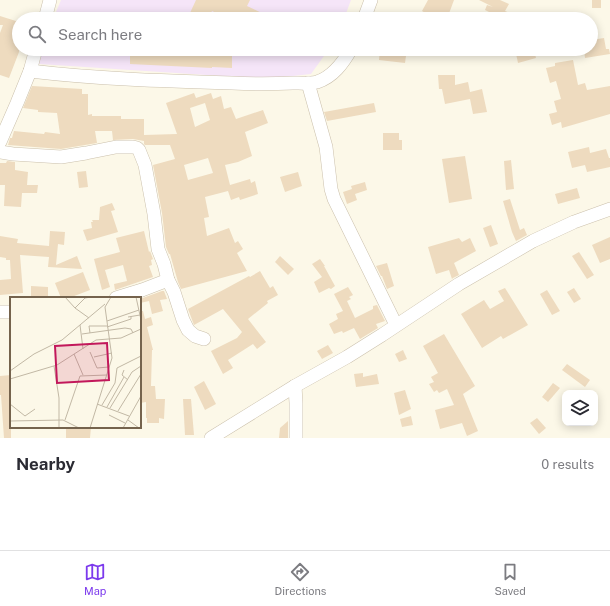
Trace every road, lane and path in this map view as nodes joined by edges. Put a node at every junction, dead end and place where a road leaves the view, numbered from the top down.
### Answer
1 (50, 0) edge
2 (371, 0) edge
3 (47, 12) edge
4 (367, 12) edge
5 (34, 56) edge
6 (347, 56) edge
7 (30, 71) junction
8 (308, 83) junction
9 (0, 142) edge
10 (0, 152) edge
11 (610, 209) edge
12 (168, 280) junction
13 (119, 297) edge
14 (396, 325) junction
15 (204, 339) dead end
16 (295, 386) junction
17 (211, 438) edge
18 (296, 438) edge

1 - 3 street
2 - 4 street
5 - 7 street
6 - 8 street
7 - 8 street
7 - 9 street
8 - 14 street
10 - 12 street
11 - 14 street
12 - 13 street
12 - 15 street
14 - 16 street
16 - 17 street
16 - 18 street

